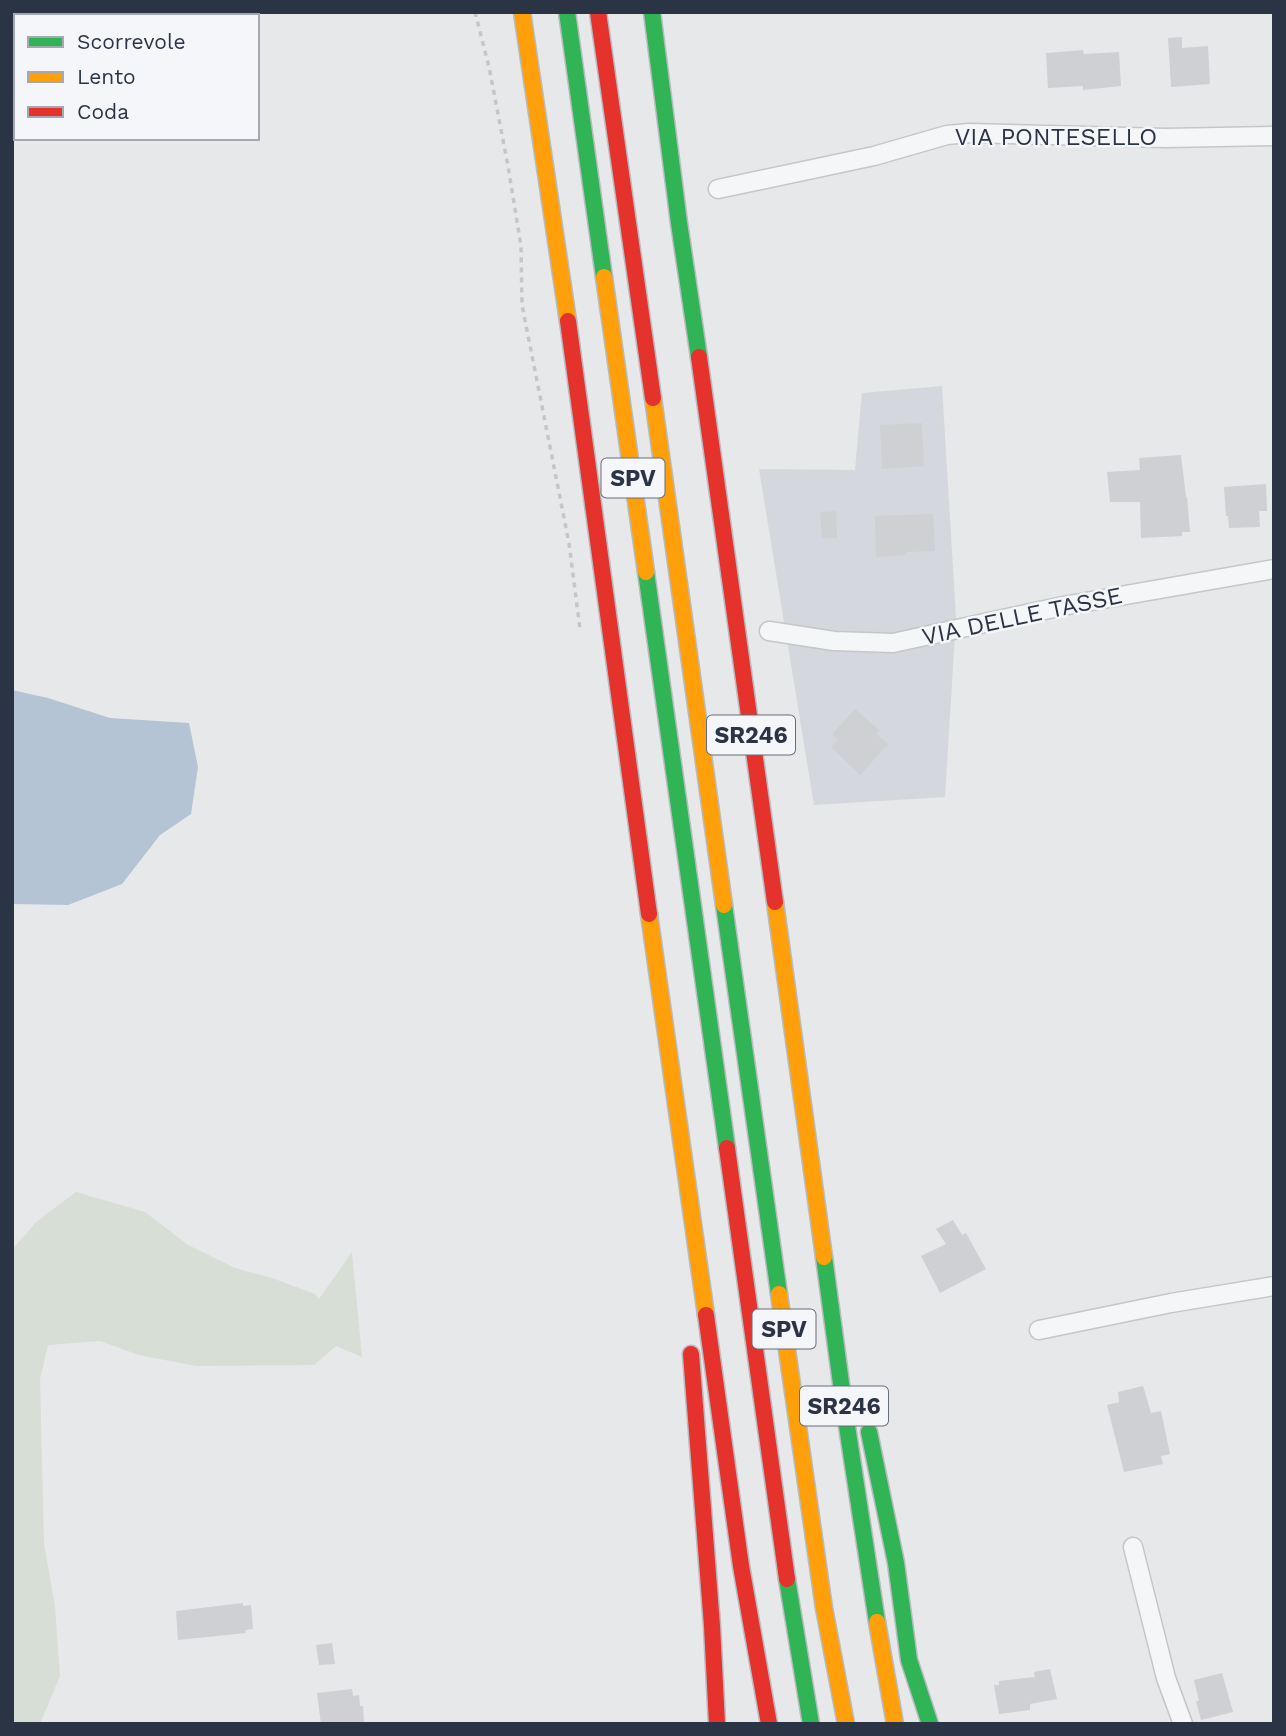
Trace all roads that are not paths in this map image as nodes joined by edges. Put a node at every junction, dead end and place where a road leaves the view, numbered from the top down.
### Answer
1 (522, 12) edge
2 (567, 12) edge
3 (598, 12) edge
4 (652, 12) edge
5 (1274, 136) edge
6 (718, 189) dead end
7 (1274, 569) edge
8 (769, 631) dead end
9 (801, 1087) junction
10 (675, 1100) junction
11 (685, 1279) dead end
12 (1274, 1286) edge
13 (1039, 1330) dead end
14 (689, 1335) dead end
15 (852, 1353) dead end
16 (866, 1419) dead end
17 (1133, 1547) dead end
18 (717, 1724) edge
19 (769, 1724) edge
20 (811, 1724) edge
21 (846, 1724) edge
22 (895, 1724) edge
23 (929, 1724) edge
24 (1183, 1724) edge

1 - 10 highway
2 - 20 highway, SPV
3 - 21 highway, SPV
4 - 9 highway, SR246
5 - 6 street, VIA PONTESELLO
7 - 8 street, VIA DELLE TASSE
9 - 15 highway
9 - 22 highway, SR246
10 - 11 highway
10 - 19 highway
12 - 13 street
14 - 18 highway
16 - 23 highway
17 - 24 street

